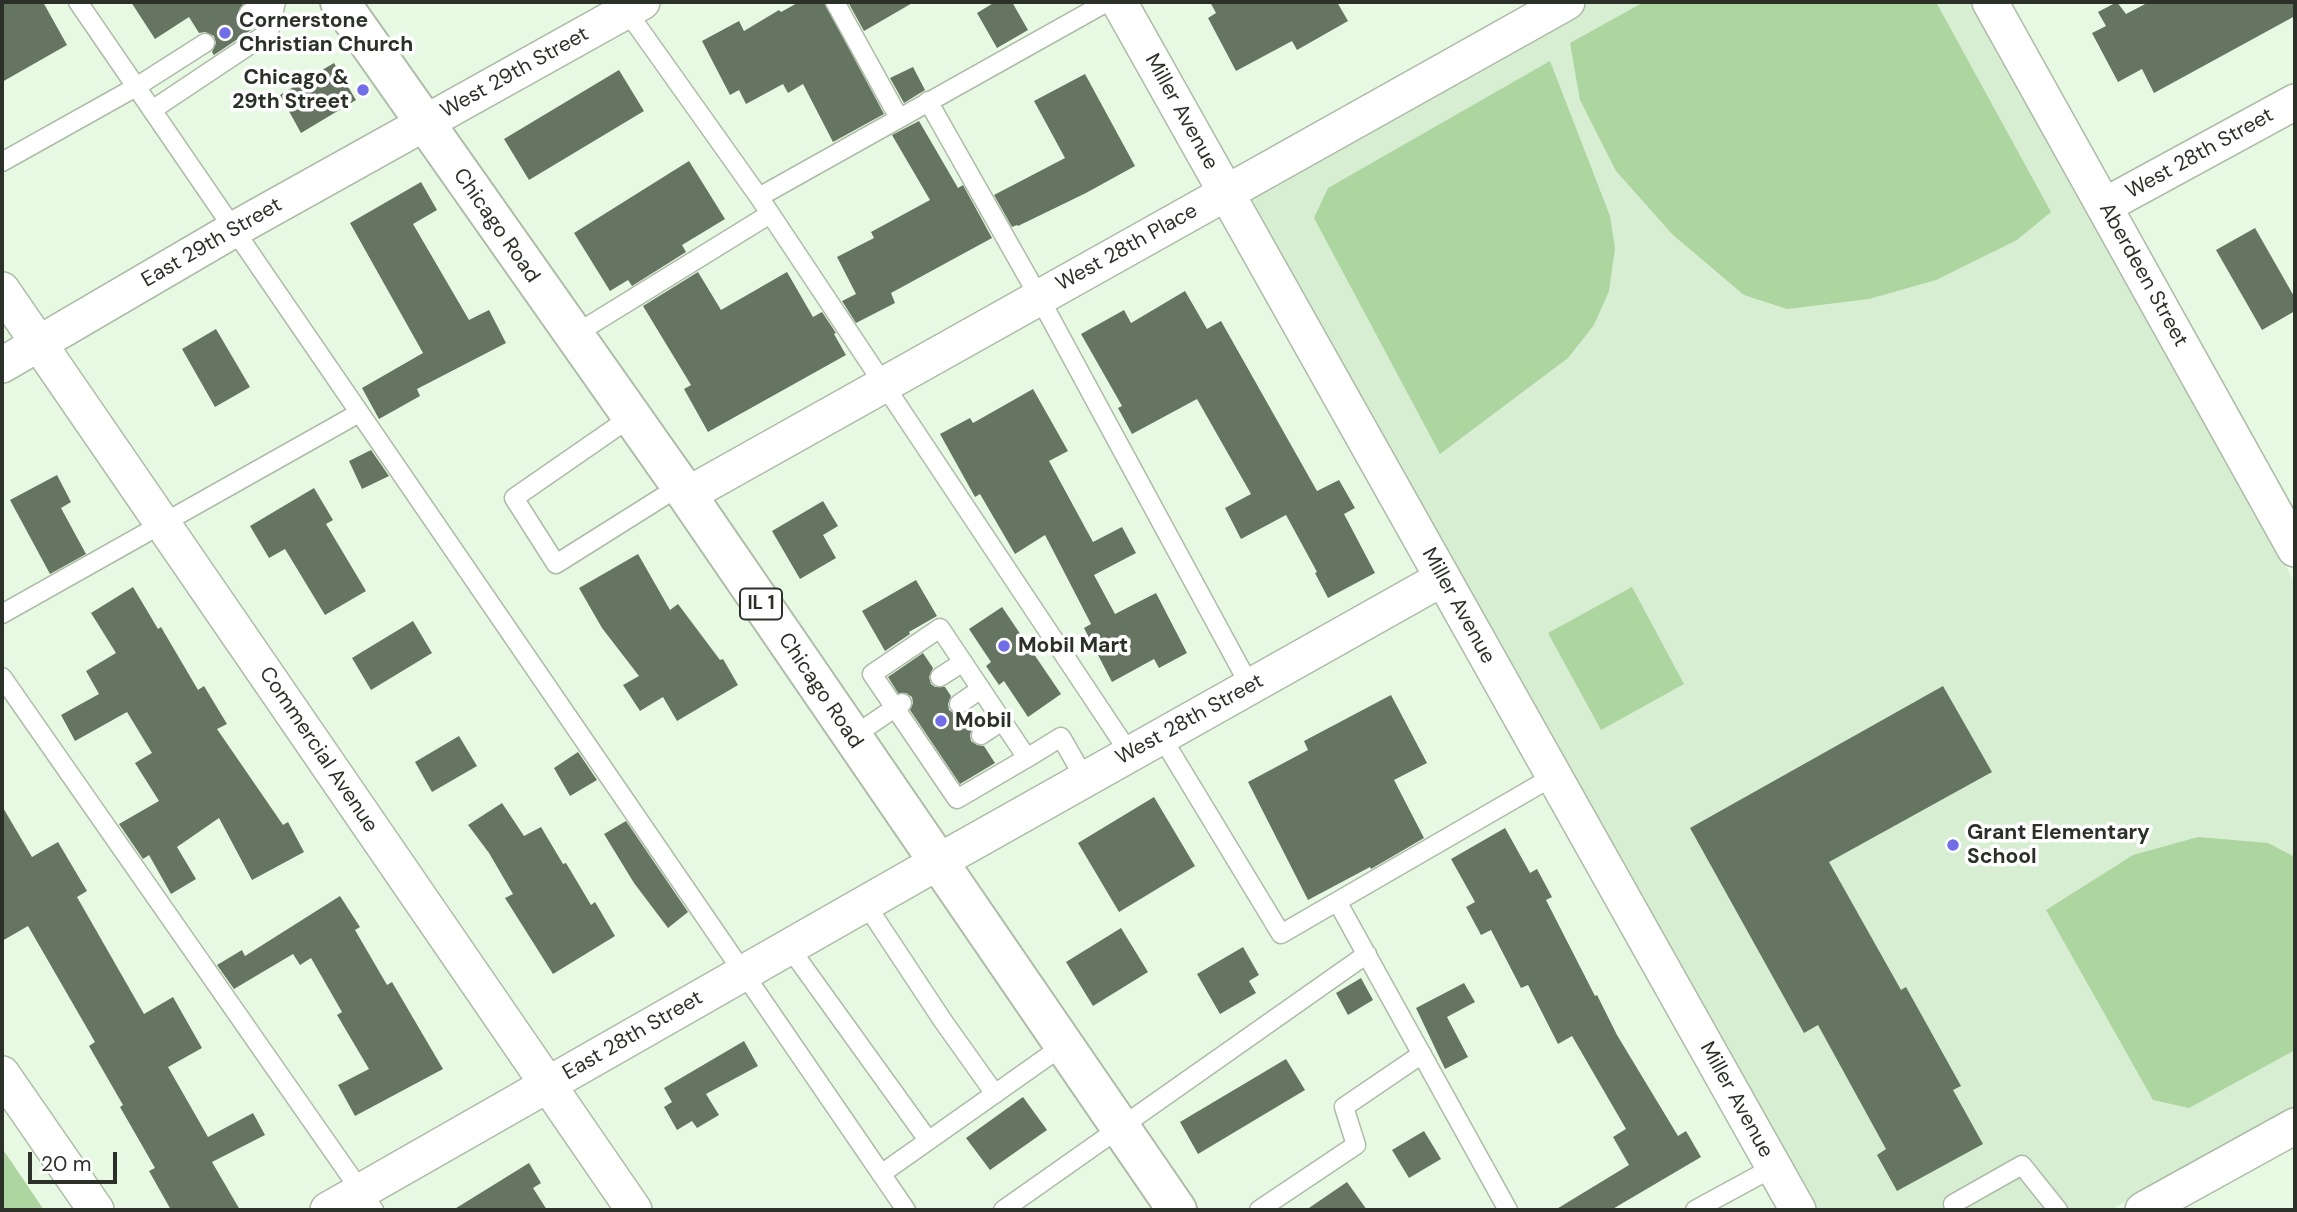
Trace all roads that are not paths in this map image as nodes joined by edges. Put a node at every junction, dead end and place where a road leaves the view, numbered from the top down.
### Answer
1 (78, 2) edge
2 (266, 2) edge
3 (276, 2) edge
4 (340, 2) edge
5 (835, 2) edge
6 (1107, 2) edge
7 (1119, 2) edge
8 (1567, 2) edge
9 (1990, 2) edge
10 (634, 6) edge
11 (248, 13) dead end
12 (205, 43) dead end
13 (136, 87) junction
14 (928, 101) junction
15 (2295, 102) edge
16 (152, 110) junction
17 (899, 118) junction
18 (424, 124) junction
19 (2, 162) edge
20 (1226, 193) junction
21 (759, 197) junction
22 (2104, 206) junction
23 (770, 214) junction
24 (233, 230) junction
25 (2, 290) edge
26 (1039, 297) junction
27 (573, 335) junction
28 (39, 343) junction
29 (2, 365) edge
30 (883, 385) junction
31 (359, 413) junction
32 (631, 417) junction
33 (683, 490) junction
34 (163, 523) junction
35 (2295, 549) edge
36 (1443, 578) junction
37 (2, 614) edge
38 (963, 662) junction
39 (2, 677) edge
40 (940, 677) dead end
41 (1250, 686) junction
42 (981, 690) junction
43 (959, 704) dead end
44 (899, 705) junction
45 (1002, 721) junction
46 (981, 735) dead end
47 (1161, 736) junction
48 (852, 737) junction
49 (1130, 754) junction
50 (1027, 758) junction
51 (1553, 776) junction
52 (1085, 779) junction
53 (938, 862) junction
54 (866, 903) junction
55 (1338, 903) junction
56 (789, 947) junction
57 (1367, 954) junction
58 (743, 973) junction
59 (1063, 1045) junction
60 (1422, 1054) junction
61 (2, 1073) edge
62 (547, 1085) junction
63 (995, 1094) junction
64 (2295, 1126) edge
65 (1120, 1128) junction
66 (928, 1140) junction
67 (1774, 1167) junction
68 (881, 1174) junction
69 (368, 1201) edge
70 (96, 1210) edge
71 (328, 1210) edge
72 (634, 1210) edge
73 (906, 1210) edge
74 (1003, 1210) edge
75 (1177, 1210) edge
76 (1259, 1210) edge
77 (1508, 1210) edge
78 (1695, 1210) edge
79 (1798, 1210) edge
80 (1955, 1210) edge
81 (2058, 1210) edge
82 (2143, 1210) edge

1 - 13 lane
2 - 11 lane
3 - 16 lane
4 - 18 main road, Chicago Road / IL 1
5 - 17 lane
6 - 14 lane
7 - 20 street, Miller Avenue
8 - 20 street, West 28th Place
9 - 22 street, Aberdeen Street
10 - 18 street, West 29th Street
10 - 21 lane
12 - 13 lane
13 - 16 lane
13 - 19 lane
14 - 17 lane
14 - 26 lane
15 - 22 street, West 28th Street
16 - 24 lane
17 - 21 lane
18 - 24 street, East 29th Street
18 - 27 main road, Chicago Road / IL 1
20 - 26 street, West 28th Place
20 - 36 street, Miller Avenue
21 - 23 lane
22 - 35 street, Aberdeen Street
23 - 27 lane
23 - 30 lane
24 - 28 street, East 29th Street
24 - 31 lane
25 - 28 street, Commercial Avenue
26 - 30 street, West 28th Place
26 - 41 lane
27 - 32 main road, Chicago Road / IL 1
28 - 29 street, East 29th Street
28 - 34 street, Commercial Avenue
30 - 33 street, West 28th Place
30 - 49 lane
31 - 34 lane
31 - 58 lane
32 - 33 main road, Chicago Road / IL 1
32 - 33 lane
33 - 48 main road, Chicago Road / IL 1
34 - 37 lane
34 - 62 street, Commercial Avenue
36 - 41 street, West 28th Street
36 - 51 street, Miller Avenue
38 - 40 lane
38 - 42 lane
38 - 44 lane
39 - 69 lane
41 - 47 street, West 28th Street
42 - 43 lane
42 - 45 lane
44 - 48 lane
44 - 50 lane
45 - 46 lane
45 - 50 lane
47 - 49 street, West 28th Street
47 - 55 lane
48 - 53 main road, Chicago Road / IL 1
49 - 52 street, West 28th Street
50 - 52 lane
51 - 55 lane
51 - 67 street, Miller Avenue
52 - 53 street, West 28th Street
53 - 54 street, East 28th Street
53 - 59 main road, Chicago Road / IL 1
54 - 56 street, East 28th Street
54 - 63 lane
55 - 57 lane
56 - 58 street, East 28th Street
56 - 66 lane
57 - 60 lane
57 - 65 lane
58 - 62 street, East 28th Street
58 - 68 lane
59 - 63 lane
59 - 65 main road, Chicago Road / IL 1
60 - 76 lane
60 - 77 lane
61 - 70 street
62 - 69 street, East 28th Street
62 - 72 street, Commercial Avenue
63 - 66 lane
64 - 82 street
65 - 74 lane
65 - 75 main road, Chicago Road / IL 1
66 - 68 lane
67 - 78 lane
67 - 79 street, Miller Avenue
68 - 73 lane
69 - 71 street, East 28th Street
80 - 81 lane

